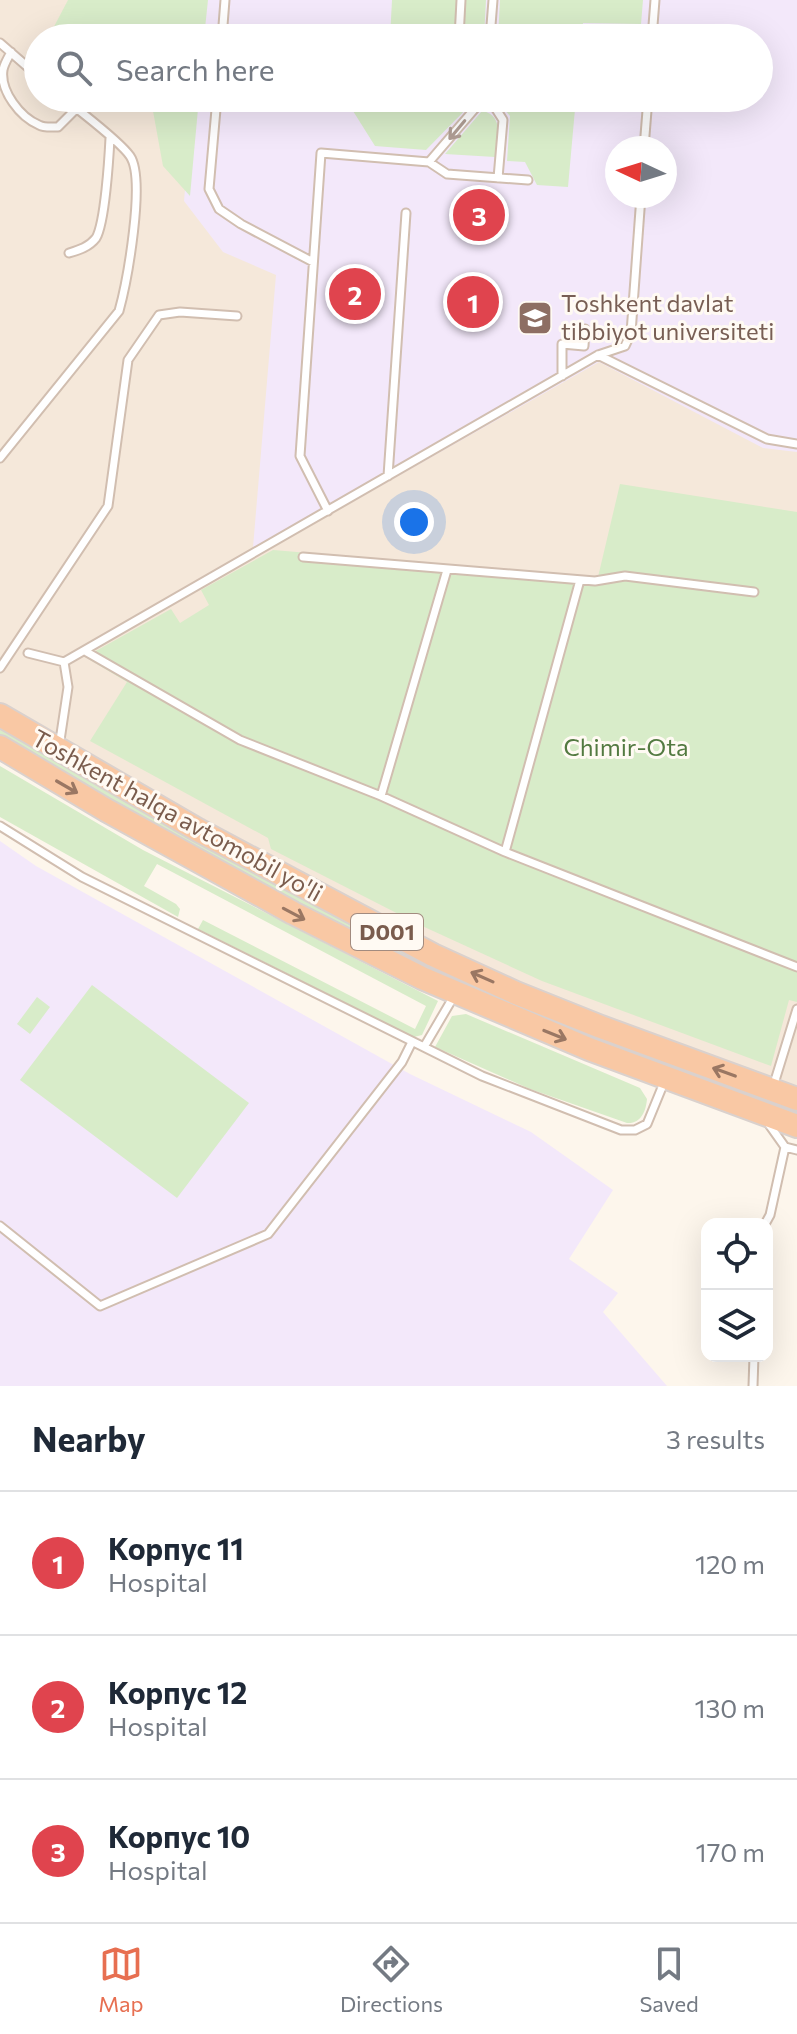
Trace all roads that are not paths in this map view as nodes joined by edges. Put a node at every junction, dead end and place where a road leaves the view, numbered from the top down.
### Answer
1 (225, 0) edge
2 (461, 0) edge
3 (493, 0) edge
4 (655, 0) edge
5 (223, 24) edge
6 (460, 24) edge
7 (491, 24) edge
8 (653, 24) edge
9 (0, 43) edge
10 (11, 52) junction
11 (24, 64) edge
12 (73, 112) edge
13 (80, 112) edge
14 (216, 112) edge
15 (474, 112) edge
16 (497, 112) edge
17 (647, 112) edge
18 (645, 136) edge
19 (110, 138) junction
20 (429, 162) junction
21 (498, 178) junction
22 (528, 180) dead end
23 (640, 208) edge
24 (406, 213) dead end
25 (69, 253) dead end
26 (313, 262) junction
27 (237, 316) dead end
28 (585, 329) dead end
29 (598, 355) junction
30 (562, 376) junction
31 (797, 444) edge
32 (0, 458) edge
33 (388, 476) junction
34 (328, 511) junction
35 (303, 557) dead end
36 (447, 570) junction
37 (580, 580) junction
38 (754, 592) dead end
39 (85, 651) junction
40 (28, 653) dead end
41 (64, 662) junction
42 (0, 668) edge
43 (0, 715) edge
44 (0, 747) edge
45 (59, 750) junction
46 (381, 796) junction
47 (0, 826) edge
48 (505, 852) junction
49 (433, 955) junction
50 (797, 967) edge
51 (422, 978) junction
52 (455, 994) junction
53 (797, 1009) edge
54 (412, 1042) junction
55 (424, 1047) junction
56 (666, 1078) junction
57 (772, 1090) junction
58 (797, 1099) edge
59 (760, 1112) junction
60 (797, 1126) edge
61 (785, 1147) junction
62 (797, 1150) edge
63 (768, 1218) edge
64 (0, 1226) edge
65 (754, 1362) edge
66 (753, 1386) edge

1 - 5 lane
2 - 6 lane
3 - 7 lane
4 - 8 lane
9 - 10 lane
10 - 11 lane
10 - 12 lane
13 - 19 lane
14 - 26 lane
15 -> 20 lane
16 - 21 lane
17 - 18 lane
19 - 25 lane
19 - 32 lane
20 - 21 lane
20 - 26 lane
21 - 22 lane
23 - 29 lane
24 - 33 lane
26 - 34 lane
27 - 42 lane
28 - 30 lane
29 - 30 lane
29 - 31 lane
30 - 33 lane
33 - 34 lane
34 - 39 lane
35 - 36 lane
36 - 37 lane
36 - 46 lane
37 - 38 lane
37 - 48 lane
39 - 41 lane
39 - 46 lane
40 - 41 lane
41 - 45 lane
43 - 45 highway, Toshkent halqa avtomobil yo'li / D001
44 -> 51 highway, Toshkent halqa avtomobil yo'li / D001
45 - 49 highway, Toshkent halqa avtomobil yo'li / D001
46 - 48 lane
47 - 54 lane
48 - 50 lane
49 - 51 highway
57 -> 49 highway, Toshkent halqa avtomobil yo'li / D001
51 - 52 highway, Toshkent halqa avtomobil yo'li / D001
52 - 55 lane
52 -> 56 highway, Toshkent halqa avtomobil yo'li / D001
53 - 57 lane
54 - 55 lane
54 - 64 lane
55 - 56 lane
56 - 59 highway, Toshkent halqa avtomobil yo'li / D001
57 - 58 highway, Toshkent halqa avtomobil yo'li / D001
59 - 60 highway, Toshkent halqa avtomobil yo'li / D001
59 - 61 lane
61 - 62 lane
61 - 63 lane
65 - 66 lane

